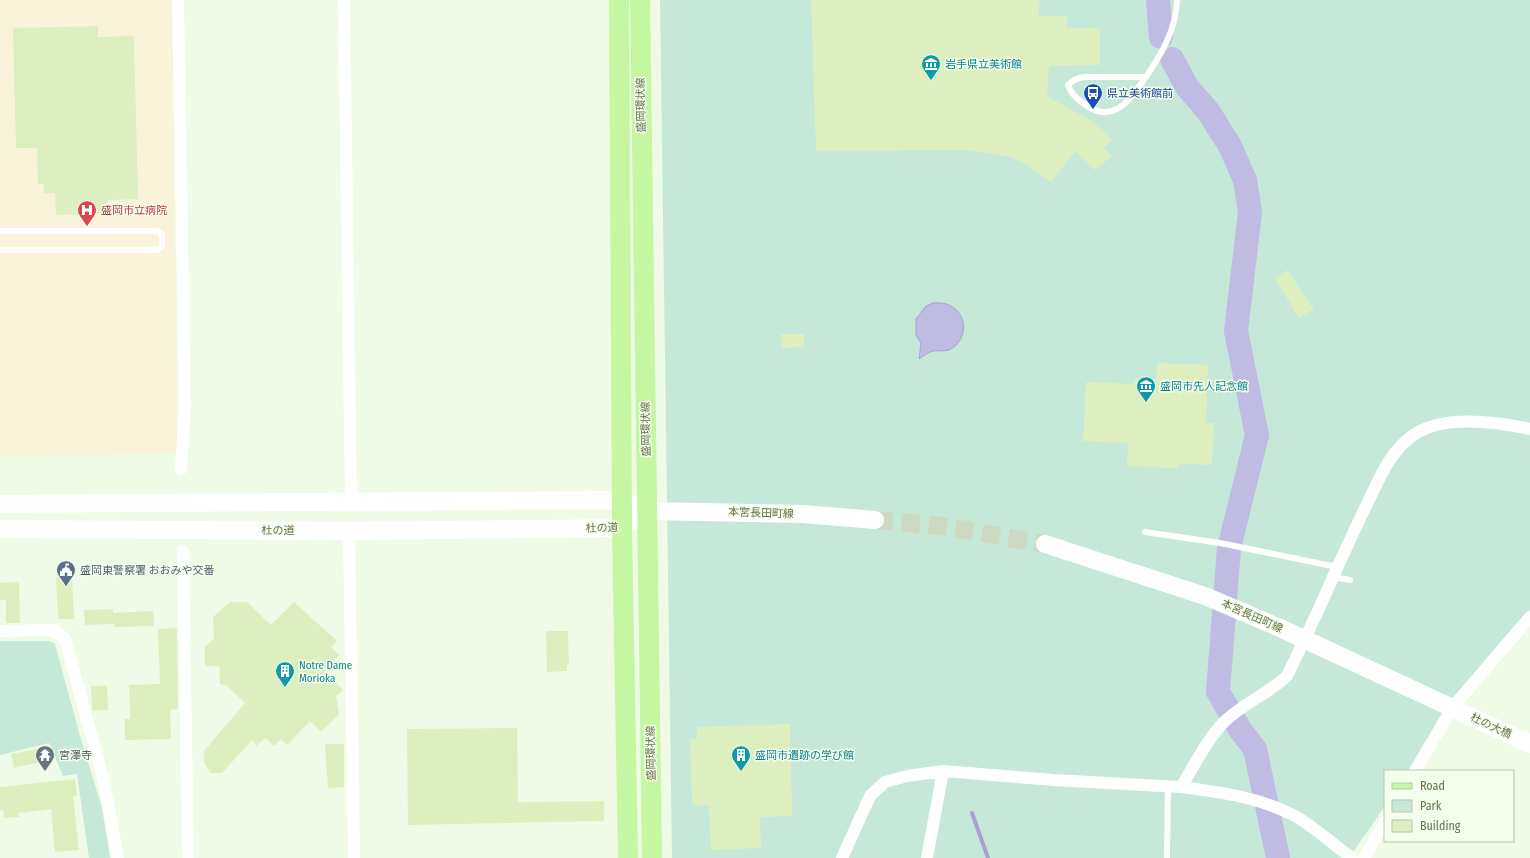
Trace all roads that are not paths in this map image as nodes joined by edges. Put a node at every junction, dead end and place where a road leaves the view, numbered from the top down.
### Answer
1 (178, 0) edge
2 (344, 0) edge
3 (619, 0) edge
4 (640, 0) edge
5 (1177, 0) edge
6 (1146, 77) junction
7 (0, 231) edge
8 (0, 250) edge
9 (1530, 429) edge
10 (181, 469) dead end
11 (622, 500) junction
12 (351, 502) junction
13 (0, 504) edge
14 (646, 511) junction
15 (874, 520) tunnel mouth
16 (622, 528) junction
17 (0, 529) edge
18 (349, 531) junction
19 (1145, 532) dead end
20 (1045, 544) tunnel mouth
21 (183, 551) dead end
22 (1335, 572) junction
23 (1350, 580) dead end
24 (1530, 617) edge
25 (0, 631) edge
26 (1452, 708) junction
27 (1530, 744) edge
28 (1416, 770) edge
29 (943, 771) junction
30 (1168, 786) junction
31 (1181, 787) junction
32 (1384, 824) edge
33 (118, 858) edge
34 (188, 858) edge
35 (354, 858) edge
36 (628, 858) edge
37 (652, 858) edge
38 (842, 858) edge
39 (927, 858) edge
40 (1167, 858) edge
41 (1352, 858) edge
42 (1364, 858) edge

1 - 10 street
2 - 12 street
3 - 11 main road, 盛岡環状線
4 - 14 main road, 盛岡環状線
5 - 6 lane
6 - 6 lane
7 - 8 lane
9 - 22 street
11 - 12 main road
11 - 14 main road
11 - 16 main road, 盛岡環状線
12 - 13 main road
14 - 15 main road, 本宮長田町線
14 - 16 main road, 杜の道
14 - 37 main road, 盛岡環状線
16 - 18 main road, 杜の道
16 - 36 main road, 盛岡環状線
17 - 18 main road, 杜の道
18 - 35 street
19 - 22 lane
20 - 26 main road, 本宮長田町線
21 - 34 street
22 - 23 lane
22 - 31 street
24 - 26 street
25 - 33 street
26 - 27 main road, 杜の大橋
26 - 28 street
29 - 30 street
29 - 38 street
29 - 39 street
30 - 31 street
30 - 40 lane
31 - 41 street
32 - 42 street

